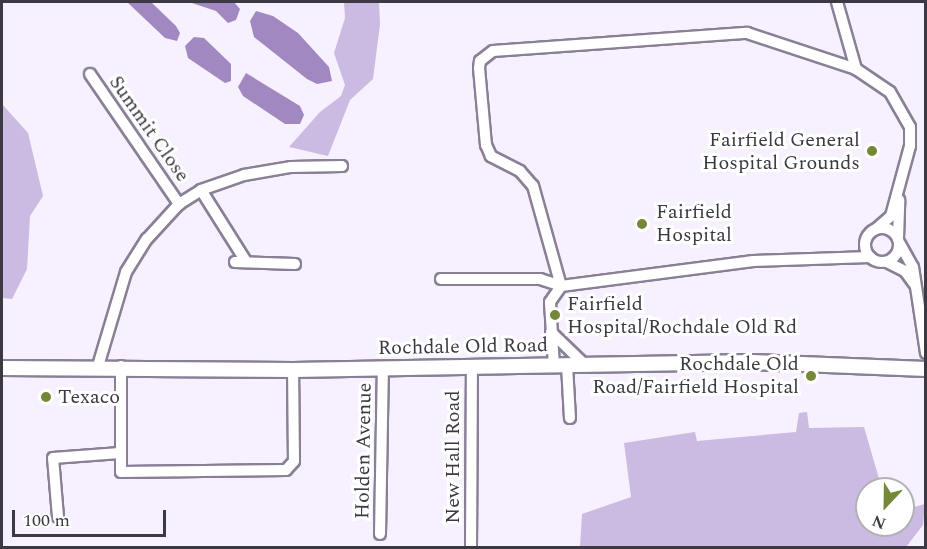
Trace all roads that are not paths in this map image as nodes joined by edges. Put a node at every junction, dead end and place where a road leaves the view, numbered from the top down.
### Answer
1 (837, 2) edge
2 (856, 69) junction
3 (90, 75) dead end
4 (342, 166) dead end
5 (899, 188) junction
6 (201, 190) junction
7 (179, 204) junction
8 (877, 228) junction
9 (899, 241) junction
10 (870, 257) junction
11 (887, 262) junction
12 (295, 264) dead end
13 (441, 279) dead end
14 (915, 285) junction
15 (561, 286) junction
16 (550, 332) junction
17 (926, 353) edge
18 (561, 365) junction
19 (585, 365) junction
20 (98, 366) junction
21 (121, 366) junction
22 (472, 367) junction
23 (2, 368) edge
24 (383, 368) junction
25 (926, 369) edge
26 (293, 370) junction
27 (570, 418) dead end
28 (120, 453) junction
29 (58, 517) dead end
30 (380, 534) dead end
31 (471, 548) edge

1 - 2 street
2 - 5 street
2 - 15 street
3 - 7 street, Summit Close
4 - 6 street
5 - 8 street
5 - 9 street
6 - 7 street
6 - 12 street
7 - 20 street
8 - 9 street
8 - 10 street
9 - 11 street
9 - 14 street
10 - 11 street
10 - 15 street
11 - 14 street
13 - 15 street
14 - 17 street
15 - 16 street
16 - 18 street
16 - 19 street
18 - 19 main road, Rochdale Old Road
18 - 22 main road, Rochdale Old Road
18 - 27 street
19 - 25 main road, Rochdale Old Road
20 - 21 main road, Rochdale Old Road
20 - 23 main road, Rochdale Old Road
21 - 26 main road, Rochdale Old Road
21 - 28 street
22 - 24 main road, Rochdale Old Road
22 - 31 street, New Hall Road
24 - 26 main road, Rochdale Old Road
24 - 30 street, Holden Avenue
26 - 28 street
28 - 29 street

